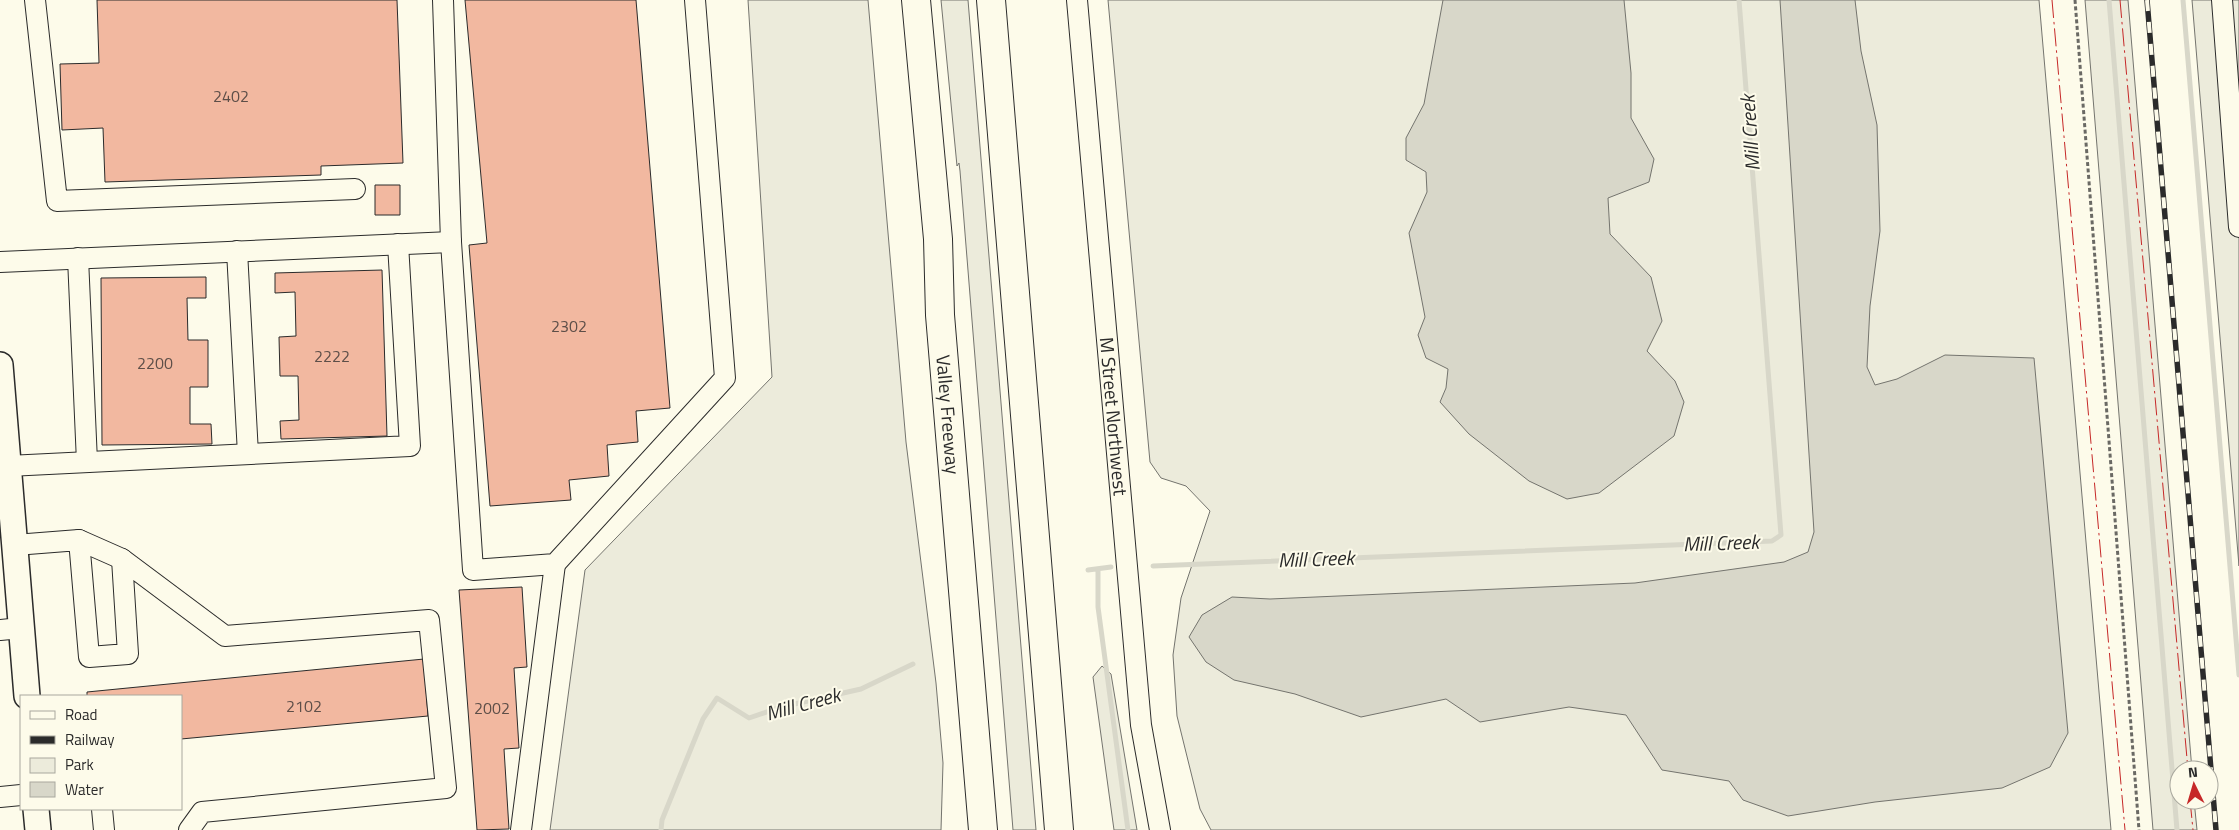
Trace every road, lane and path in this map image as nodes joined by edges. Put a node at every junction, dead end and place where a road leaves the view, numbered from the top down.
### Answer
1 (35, 0) edge
2 (443, 0) edge
3 (695, 0) edge
4 (916, 0) edge
5 (991, 0) edge
6 (1077, 0) edge
7 (2074, 0) edge
8 (2222, 0) edge
9 (2231, 21) edge
10 (355, 189) dead end
11 (2238, 189) edge
12 (2239, 227) edge
13 (451, 242) junction
14 (398, 244) junction
15 (236, 252) junction
16 (78, 258) junction
17 (0, 262) edge
18 (0, 365) edge
19 (1, 401) edge
20 (1029, 449) junction
21 (5, 452) edge
22 (248, 454) junction
23 (87, 462) junction
24 (80, 540) junction
25 (14, 545) junction
26 (122, 559) junction
27 (555, 564) junction
28 (11, 629) edge
29 (27, 695) edge
30 (20, 795) edge
31 (0, 797) edge
32 (36, 810) edge
33 (102, 810) edge
34 (38, 830) edge
35 (104, 830) edge
36 (190, 830) edge
37 (521, 830) edge
38 (983, 830) edge
39 (1060, 830) edge
40 (1074, 830) edge
41 (1160, 830) edge
42 (2139, 830) edge

1 - 10 street
2 - 13 street
3 - 27 street
4 - 38 highway, Valley Freeway
5 - 20 highway
6 - 41 street, M Street Northwest
7 - 42 path
8 - 9 street
9 - 11 street
11 - 12 street
13 - 14 street
13 - 27 street
14 - 15 street
14 - 22 street
15 - 16 street
15 - 22 street
16 - 17 street
16 - 23 street
18 - 19 main road
19 - 21 main road
20 - 39 highway
20 - 40 highway
21 - 23 street
21 - 25 main road
22 - 23 street
24 - 25 street
24 - 26 street
24 - 26 street
25 - 28 main road
26 - 36 street
27 - 37 street
28 - 29 main road
30 - 31 street
32 - 34 main road
33 - 35 street

